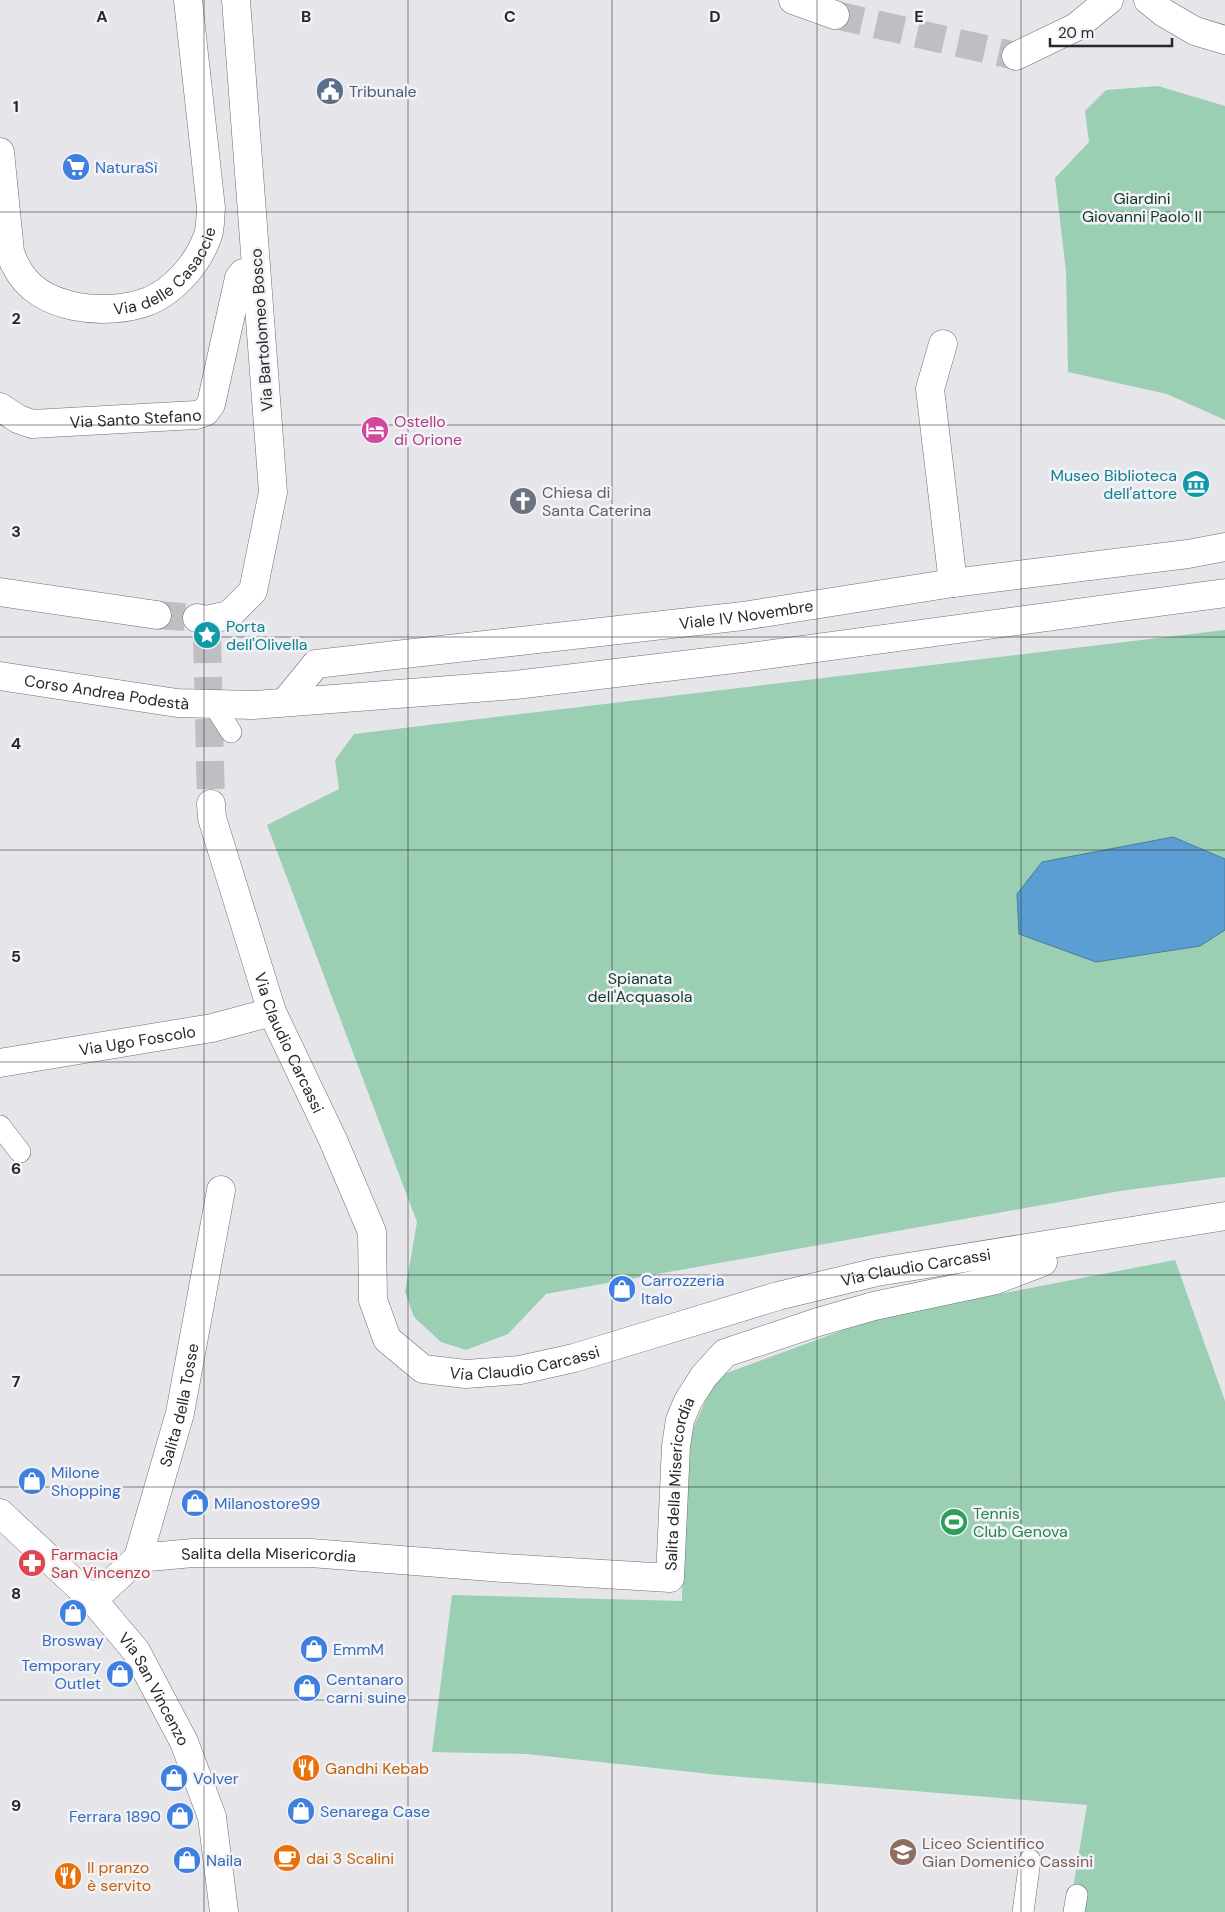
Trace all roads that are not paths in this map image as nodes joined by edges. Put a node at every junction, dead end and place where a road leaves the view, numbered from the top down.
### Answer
1 (188, 0) edge
2 (236, 0) edge
3 (793, 0) edge
4 (1109, 0) edge
5 (1148, 0) edge
6 (835, 15) tunnel mouth
7 (1225, 40) edge
8 (1016, 56) tunnel mouth
9 (0, 152) edge
10 (256, 271) junction
11 (943, 344) dead end
12 (0, 407) edge
13 (1225, 548) edge
14 (953, 583) junction
15 (0, 592) edge
16 (1225, 593) edge
17 (157, 615) tunnel mouth
18 (203, 625) tunnel mouth
19 (0, 676) edge
20 (285, 702) junction
21 (214, 705) junction
22 (231, 732) dead end
23 (211, 804) tunnel mouth
24 (272, 1012) junction
25 (0, 1063) edge
26 (0, 1126) edge
27 (20, 1152) dead end
28 (221, 1190) dead end
29 (1225, 1216) edge
30 (1043, 1262) dead end
31 (0, 1513) edge
32 (138, 1558) junction
33 (93, 1600) junction
34 (1030, 1860) dead end
35 (224, 1912) edge
36 (1023, 1912) edge

1 - 9 street, Via delle Casaccie
2 - 10 street, Via Bartolomeo Bosco
3 - 6 street
4 - 8 street
5 - 7 street
10 - 12 street, Via Santo Stefano
10 - 18 street, Via Bartolomeo Bosco
11 - 14 street
13 - 14 street, Viale IV Novembre
14 - 20 street, Viale IV Novembre
15 - 17 street
16 - 20 street
19 - 21 street, Corso Andrea Podestà
20 - 21 street, Corso Andrea Podestà
21 - 22 lane
23 - 24 street, Via Claudio Carcassi
24 - 25 street, Via Ugo Foscolo
24 - 29 street, Via Claudio Carcassi
26 - 27 lane
28 - 32 street, Salita della Tosse
30 - 32 street, Salita della Misericordia
31 - 33 street, Via San Vincenzo
32 - 33 street
33 - 35 street, Via San Vincenzo
34 - 36 lane

